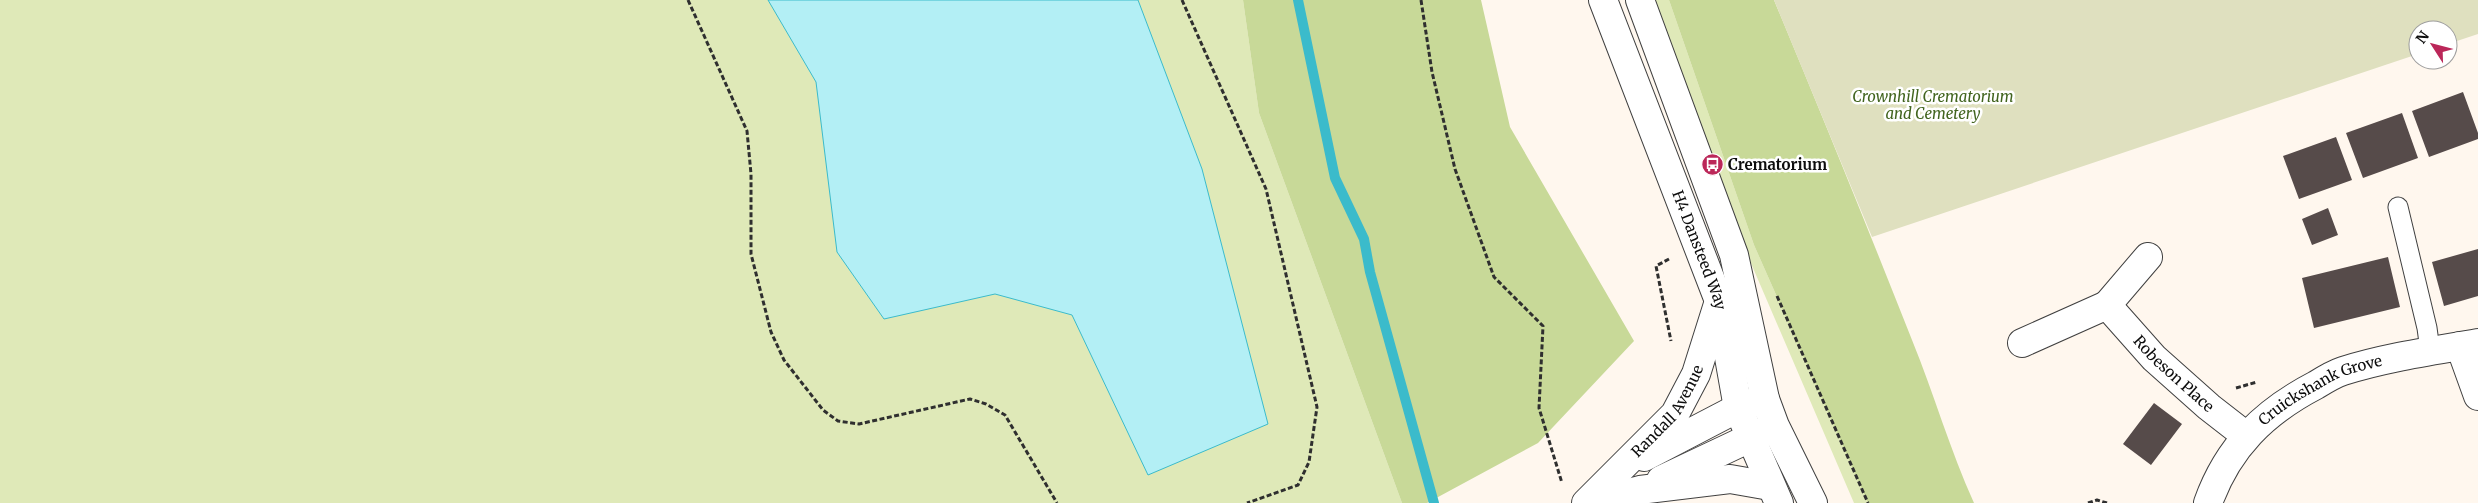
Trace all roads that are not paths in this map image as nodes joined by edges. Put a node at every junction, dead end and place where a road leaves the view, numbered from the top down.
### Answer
1 (1604, 0) edge
2 (1640, 0) edge
3 (2398, 207) dead end
4 (2148, 257) dead end
5 (1719, 301) junction
6 (2107, 305) junction
7 (2022, 343) dead end
8 (2469, 345) edge
9 (2430, 350) junction
10 (2478, 396) edge
11 (1765, 399) junction
12 (1738, 408) junction
13 (1775, 426) junction
14 (2245, 435) junction
15 (1750, 436) junction
16 (1620, 470) junction
17 (1640, 490) junction
18 (1774, 495) edge
19 (1586, 503) edge
20 (1590, 503) edge
21 (1814, 503) edge
22 (2208, 503) edge

1 - 5 street, H4 Dansteed Way
2 - 11 street, H4 Dansteed Way
3 - 9 lane
4 - 6 street
5 - 12 street, H4 Dansteed Way
5 - 16 street, Randall Avenue
6 - 7 street
6 - 14 street, Robeson Place
8 - 9 street, Cruickshank Grove
8 - 10 street
9 - 14 street, Cruickshank Grove
11 - 12 street
11 - 13 street, H4 Dansteed Way
12 - 15 street, H4 Dansteed Way
12 - 16 street
13 - 15 street
13 - 21 street, H4 Dansteed Way
14 - 22 street, Cruickshank Grove
15 - 17 street
15 - 18 street, H4 Dansteed Way
16 - 19 street, Randall Avenue
17 - 18 street
17 - 20 street

